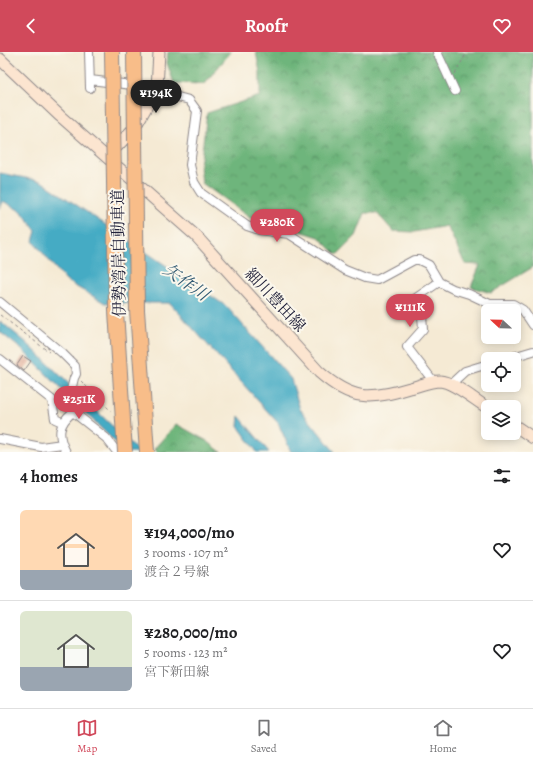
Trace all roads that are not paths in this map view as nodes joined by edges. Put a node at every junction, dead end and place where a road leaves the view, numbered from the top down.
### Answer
1 (89, 52) edge
2 (112, 52) edge
3 (134, 52) edge
4 (159, 52) edge
5 (437, 52) edge
6 (0, 59) edge
7 (157, 88) junction
8 (455, 91) dead end
9 (107, 157) junction
10 (440, 282) junction
11 (0, 302) edge
12 (533, 325) edge
13 (533, 351) edge
14 (521, 355) edge
15 (0, 359) edge
16 (481, 366) edge
17 (434, 382) junction
18 (451, 384) junction
19 (481, 403) edge
20 (73, 412) junction
21 (62, 422) junction
22 (521, 430) edge
23 (533, 438) edge
24 (0, 440) edge
25 (62, 444) junction
26 (66, 452) edge
27 (117, 452) edge
28 (125, 452) edge
29 (147, 452) edge

1 - 7 street
2 - 28 highway, 伊勢湾岸自動車道, bridge
3 - 29 highway, 伊勢湾岸自動車道, bridge
4 - 7 main road
5 - 8 street
6 - 9 main road, 細川豊田線
7 - 9 main road
7 - 10 street
9 - 17 main road, 細川豊田線
10 - 12 street
10 - 17 street
11 - 20 street
13 - 14 street
15 - 21 street
16 - 18 street
17 - 18 main road, 細川豊田線
18 - 19 main road, 細川豊田線
20 - 21 street
20 - 27 street
21 - 25 street
22 - 23 main road
24 - 25 street
25 - 26 street

